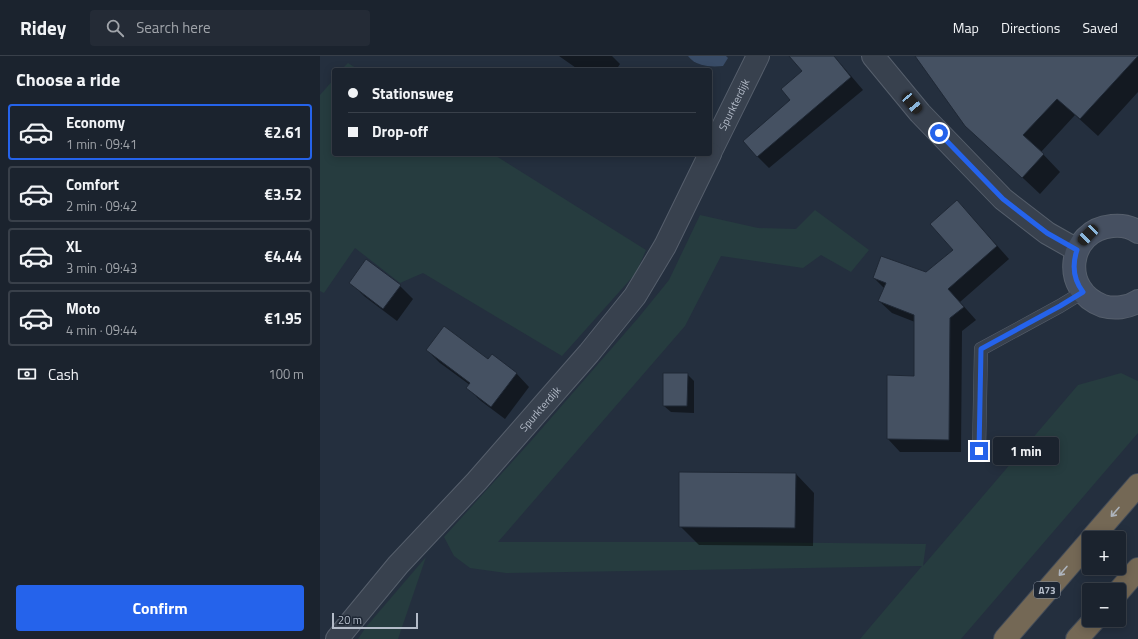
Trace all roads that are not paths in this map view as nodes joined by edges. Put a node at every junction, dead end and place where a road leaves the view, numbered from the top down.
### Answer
1 (758, 56) edge
2 (873, 56) edge
3 (712, 150) edge
4 (709, 156) edge
5 (1134, 224) edge
6 (1077, 250) junction
7 (1083, 292) junction
8 (1138, 301) edge
9 (979, 451) dead end
10 (1138, 485) edge
11 (1098, 531) edge
12 (1082, 550) edge
13 (1138, 569) edge
14 (1126, 583) edge
15 (1088, 627) edge
16 (337, 639) edge
17 (1004, 639) edge
18 (1077, 639) edge

1 - 3 street, Spurkterdijk
2 - 6 street
4 - 16 street, Spurkterdijk
5 - 6 main road
6 - 7 main road
7 - 8 main road
7 - 9 lane
10 -> 11 highway
12 -> 17 highway, A73
13 - 14 highway
15 - 18 highway

